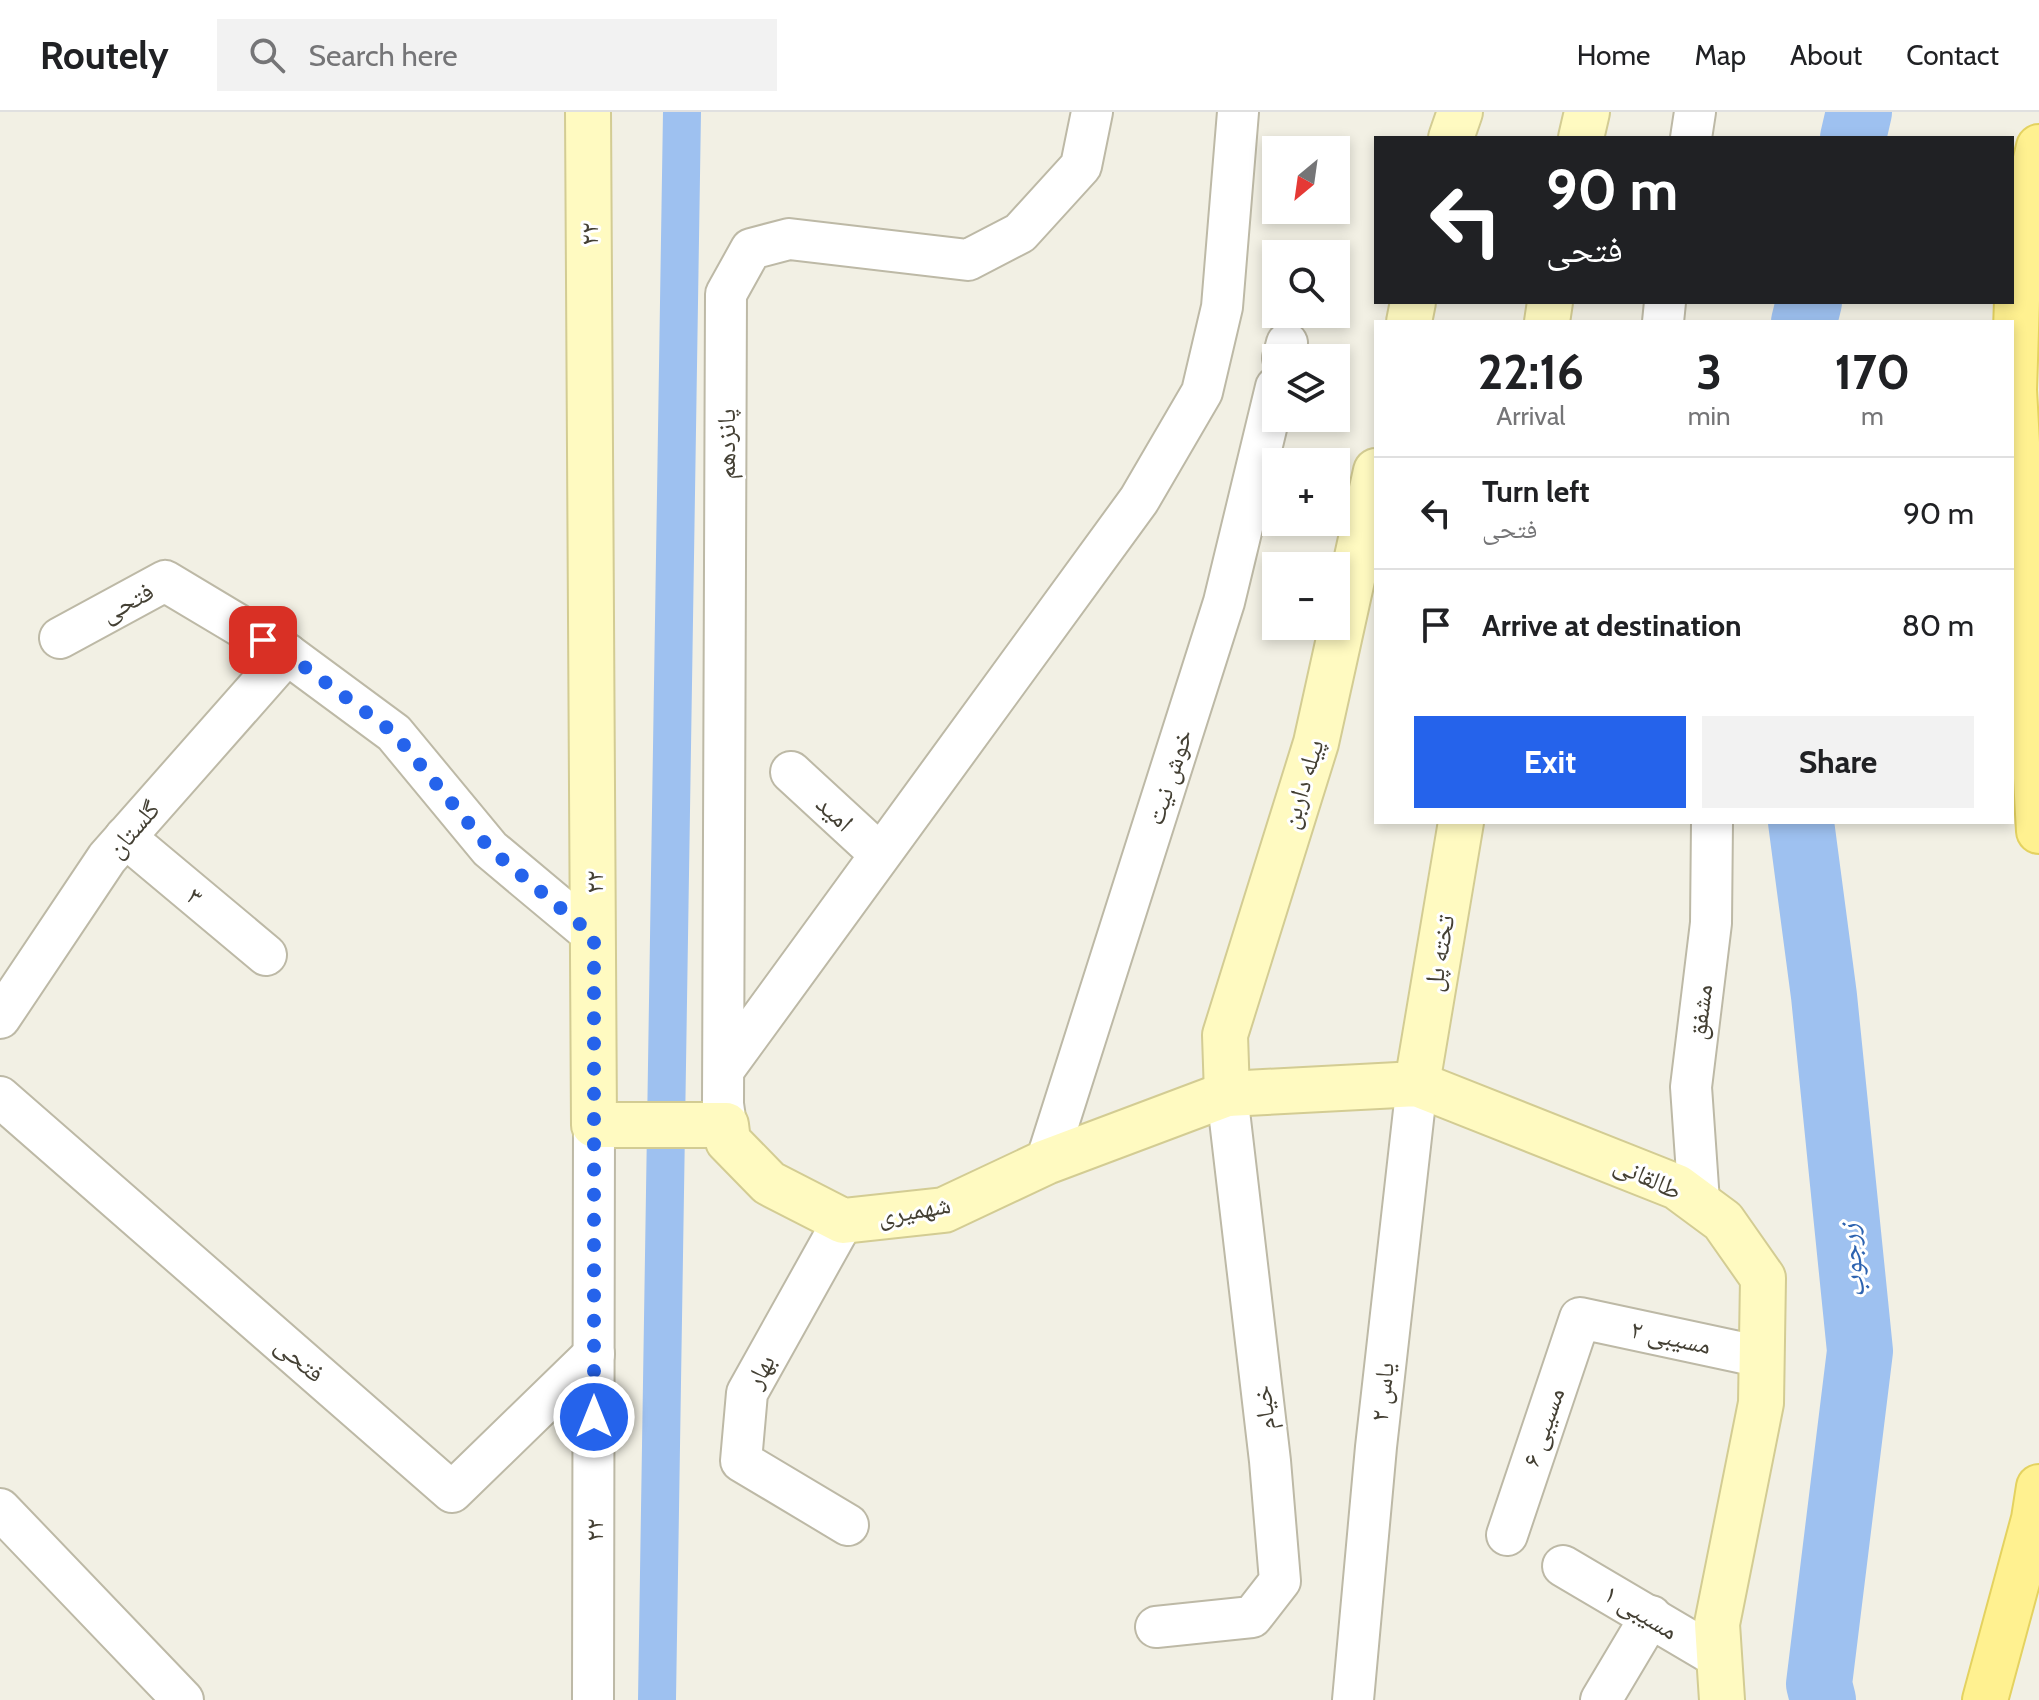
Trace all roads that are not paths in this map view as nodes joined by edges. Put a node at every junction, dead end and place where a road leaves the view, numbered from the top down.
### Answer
1 (588, 112) edge
2 (1092, 112) edge
3 (1238, 112) edge
4 (1460, 112) edge
5 (1587, 112) edge
6 (1695, 112) edge
7 (1452, 136) edge
8 (1581, 136) edge
9 (1691, 136) edge
10 (2039, 147) edge
11 (1265, 432) edge
12 (1374, 480) edge
13 (60, 638) dead end
14 (287, 654) junction
15 (791, 772) dead end
16 (1461, 824) edge
17 (1712, 824) edge
18 (2039, 831) edge
19 (125, 837) junction
20 (880, 854) junction
21 (594, 936) junction
22 (266, 955) dead end
23 (0, 1018) edge
24 (725, 1068) junction
25 (1417, 1084) junction
26 (1227, 1094) junction
27 (0, 1097) edge
28 (594, 1125) junction
29 (688, 1125) junction
30 (1046, 1162) junction
31 (1699, 1202) junction
32 (843, 1221) junction
33 (1580, 1318) joint
34 (594, 1354) junction
35 (1762, 1357) junction
36 (0, 1509) edge
37 (2037, 1510) edge
38 (848, 1525) dead end
39 (1507, 1535) dead end
40 (1563, 1566) dead end
41 (1651, 1616) junction
42 (1156, 1627) dead end
43 (1721, 1679) edge
44 (1985, 1699) edge
45 (183, 1700) edge
46 (593, 1700) edge
47 (1353, 1700) edge
48 (1601, 1700) edge

1 - 21 main road, ۲۲
2 - 24 street, پانزدهم
3 - 20 street
4 - 7 main road
5 - 8 main road
6 - 9 street
10 - 18 main road
11 - 30 street, خوش نیت
12 - 26 main road, پیله داربن
13 - 14 street, فتحی
14 - 19 street, گلستان
14 - 21 street, فتحی
15 - 20 street, امید
16 - 25 main road, تخته پل
17 - 31 street, مشفق
19 - 22 street, ۳
19 - 23 street, گلستان
20 - 24 street
21 - 28 main road, ۲۲
24 - 29 street, شهمیری
25 - 26 main road, طالقانی
25 - 31 main road, طالقانی
25 - 47 street, یاس ۲
26 - 30 main road, شهمیری
26 - 42 street, خیام
27 - 34 street, فتحی
28 - 29 main road
28 - 34 street, ۲۲
29 - 32 main road, شهمیری
30 - 32 main road, شهمیری
31 - 35 main road, طالقانی
32 - 38 street, بهار
33 - 35 street, مسیبی ۲
33 - 39 street, مسیبی ۶
34 - 46 street, ۲۲
35 - 43 main road, طالقانی
36 - 45 street
37 - 44 main road
40 - 41 street, مسیبی ۱
41 - 43 street, مسیبی ۱
41 - 48 street

